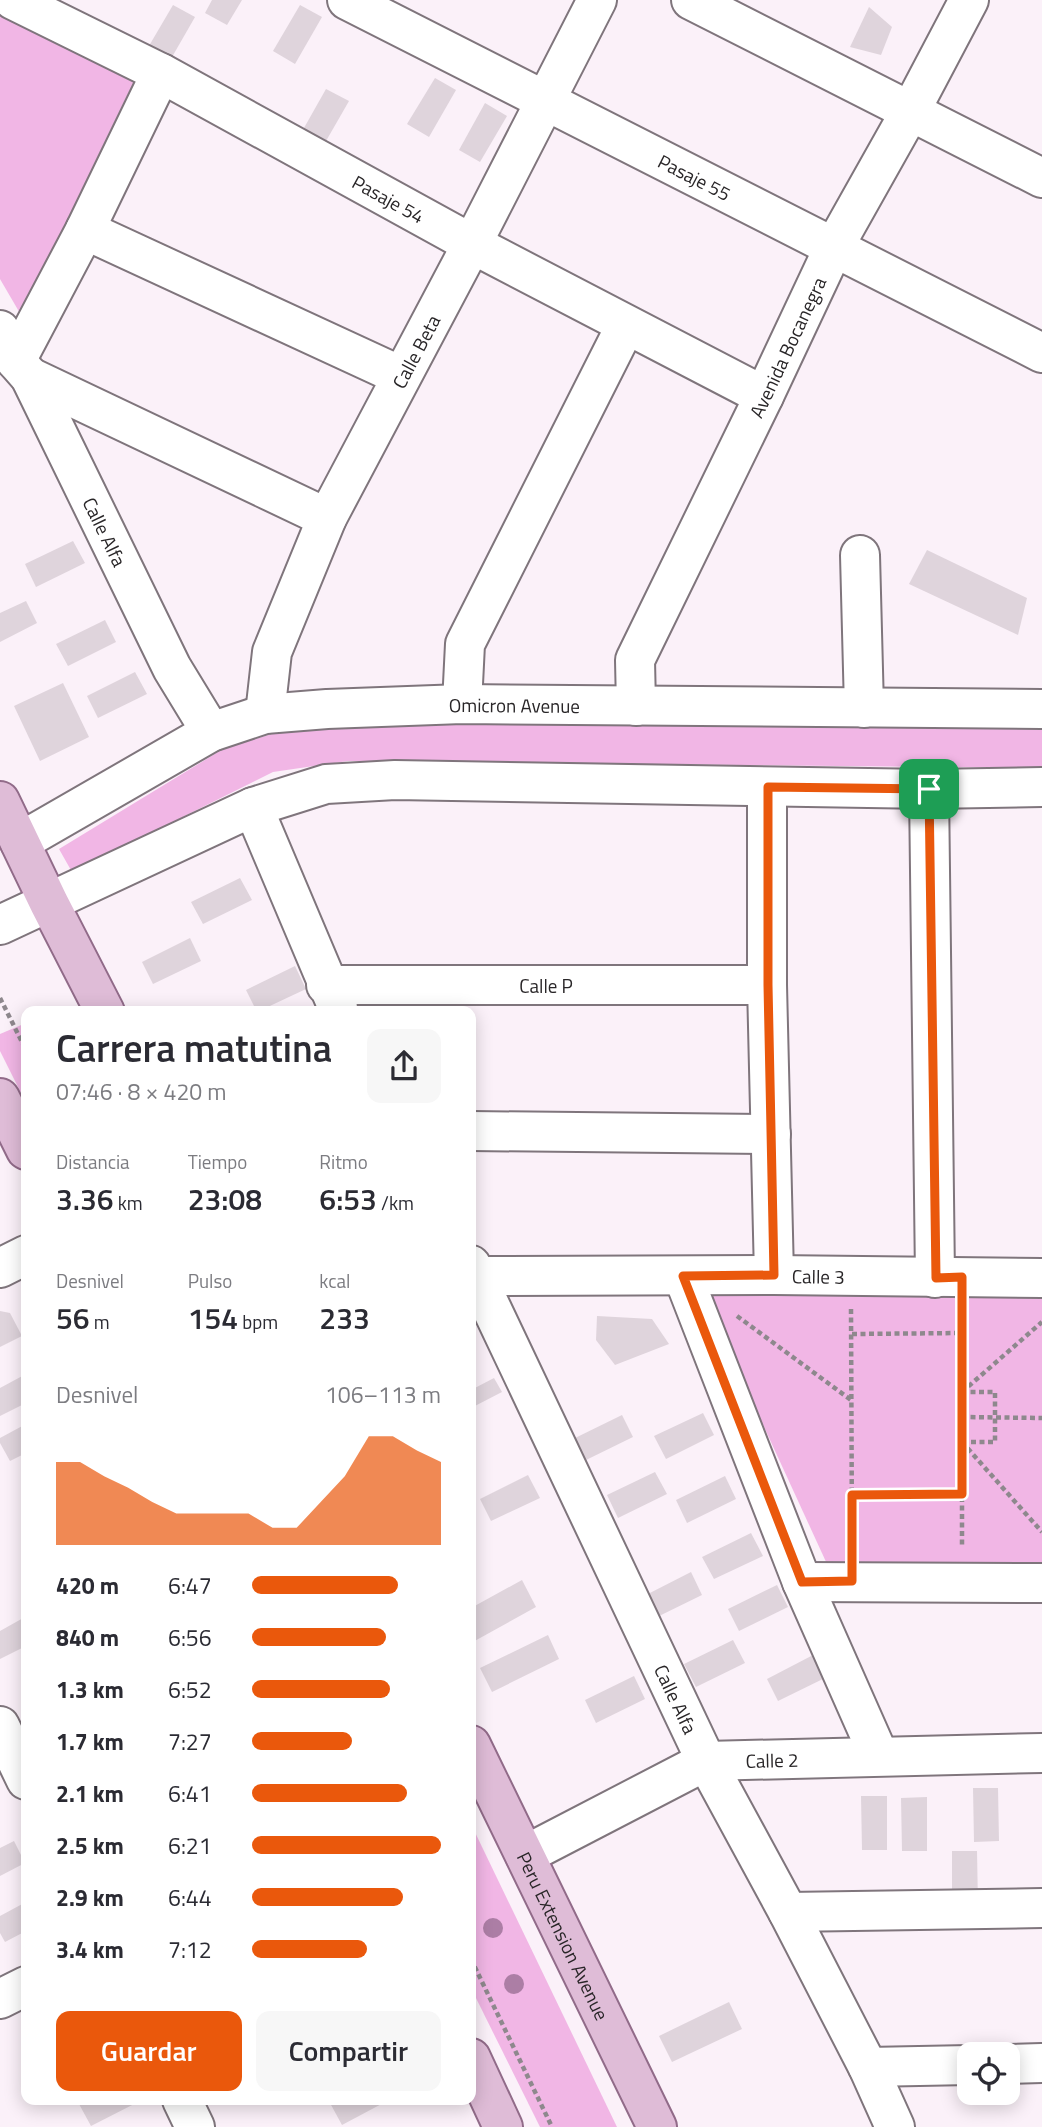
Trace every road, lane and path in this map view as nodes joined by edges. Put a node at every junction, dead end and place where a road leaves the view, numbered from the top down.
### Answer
1 (13, 0) edge
2 (347, 0) edge
3 (597, 0) edge
4 (691, 0) edge
5 (969, 0) edge
6 (162, 73) junction
7 (544, 102) junction
8 (912, 110) junction
9 (1042, 178) edge
10 (85, 230) junction
11 (472, 244) junction
12 (834, 247) junction
13 (626, 325) junction
14 (1042, 353) edge
15 (15, 356) edge
16 (401, 376) junction
17 (764, 396) junction
18 (327, 518) junction
19 (860, 555) dead end
20 (462, 704) junction
21 (636, 706) junction
22 (864, 708) junction
23 (1042, 709) edge
24 (265, 714) junction
25 (211, 732) junction
26 (768, 787) junction
27 (1042, 787) edge
28 (929, 789) junction
29 (0, 801) edge
30 (253, 807) junction
31 (20, 842) junction
32 (49, 903) junction
33 (0, 925) edge
34 (768, 985) junction
35 (0, 998) edge
36 (333, 998) edge
37 (102, 1006) edge
38 (21, 1041) edge
39 (0, 1098) edge
40 (476, 1131) edge
41 (771, 1134) junction
42 (21, 1140) edge
43 (21, 1258) edge
44 (0, 1268) edge
45 (476, 1273) edge
46 (774, 1275) junction
47 (683, 1276) junction
48 (949, 1278) junction
49 (1042, 1278) edge
50 (476, 1279) edge
51 (851, 1307) dead end
52 (729, 1310) dead end
53 (1042, 1322) edge
54 (962, 1334) junction
55 (852, 1335) junction
56 (962, 1392) junction
57 (852, 1401) junction
58 (962, 1417) junction
59 (995, 1417) junction
60 (1042, 1418) edge
61 (962, 1442) junction
62 (962, 1494) junction
63 (852, 1495) junction
64 (1042, 1532) edge
65 (962, 1548) dead end
66 (852, 1581) junction
67 (802, 1582) junction
68 (1042, 1583) edge
69 (0, 1726) edge
70 (1042, 1753) edge
71 (476, 1755) edge
72 (880, 1756) junction
73 (706, 1761) junction
74 (21, 1770) edge
75 (525, 1855) junction
76 (1042, 1908) edge
77 (788, 1912) junction
78 (476, 1969) edge
79 (21, 1988) edge
80 (0, 1999) edge
81 (1042, 2063) edge
82 (1020, 2064) edge
83 (957, 2065) edge
84 (868, 2067) junction
85 (476, 2069) edge
86 (184, 2105) edge
87 (195, 2127) edge
88 (503, 2127) edge
89 (552, 2127) edge
90 (657, 2127) edge
91 (895, 2127) edge

1 - 6 street, Pasaje 54
2 - 7 street, Pasaje 55
3 - 7 street, Calle Beta
4 - 8 street
5 - 8 street, Avenida Bocanegra
6 - 10 street
6 - 11 street, Pasaje 54
7 - 11 street, Calle Beta
7 - 12 street, Pasaje 55
8 - 9 street
8 - 12 street, Avenida Bocanegra
10 - 15 street
10 - 16 street
11 - 13 street, Pasaje 54
11 - 16 street, Calle Beta
12 - 14 street, Pasaje 55
12 - 17 street, Avenida Bocanegra
13 - 17 street, Pasaje 54
13 - 20 street
15 - 18 street
15 - 25 street, Calle Alfa
16 - 18 street, Calle Beta
17 - 21 street, Avenida Bocanegra
18 - 24 street, Calle Beta
19 - 22 street
20 - 21 street, Omicron Avenue
20 - 24 street, Omicron Avenue
21 - 22 street, Omicron Avenue
22 - 23 street, Omicron Avenue
24 - 25 street, Omicron Avenue
25 - 31 street, Omicron Avenue
26 - 28 street
26 - 30 street
26 - 34 street
27 - 28 street
28 - 48 street
29 - 31 main road
30 - 32 street
30 - 36 street
31 - 32 main road
32 - 33 street
32 - 37 main road
34 - 36 street, Calle P
34 - 41 street
35 - 38 path
39 - 42 main road
40 - 41 street
41 - 46 street
43 - 44 street
45 - 47 street, Calle 3
46 - 47 street, Calle 3
46 - 48 street, Calle 3
47 - 67 street
48 - 49 street, Calle 3
48 - 54 path
50 - 73 street, Calle Alfa
51 - 55 path
52 - 57 path
53 - 56 path
54 - 55 path
54 - 56 path
55 - 57 path
56 - 58 path
56 - 59 path
57 - 63 path
58 - 59 path
58 - 61 path
59 - 60 path
59 - 61 path
61 - 62 path
61 - 64 path
62 - 63 path
62 - 65 path
63 - 66 path
66 - 67 street
66 - 68 street
67 - 72 street
69 - 74 street
70 - 72 street, Calle 2
71 - 75 main road, Peru Extension Avenue
72 - 73 street, Calle 2
73 - 75 street, Calle 2
73 - 77 street, Calle Alfa
75 - 90 main road, Peru Extension Avenue
76 - 77 street
77 - 84 street, Calle Alfa
78 - 89 path
79 - 80 street
81 - 82 street
83 - 84 street
84 - 91 street, Calle Alfa
85 - 88 main road
86 - 87 street

